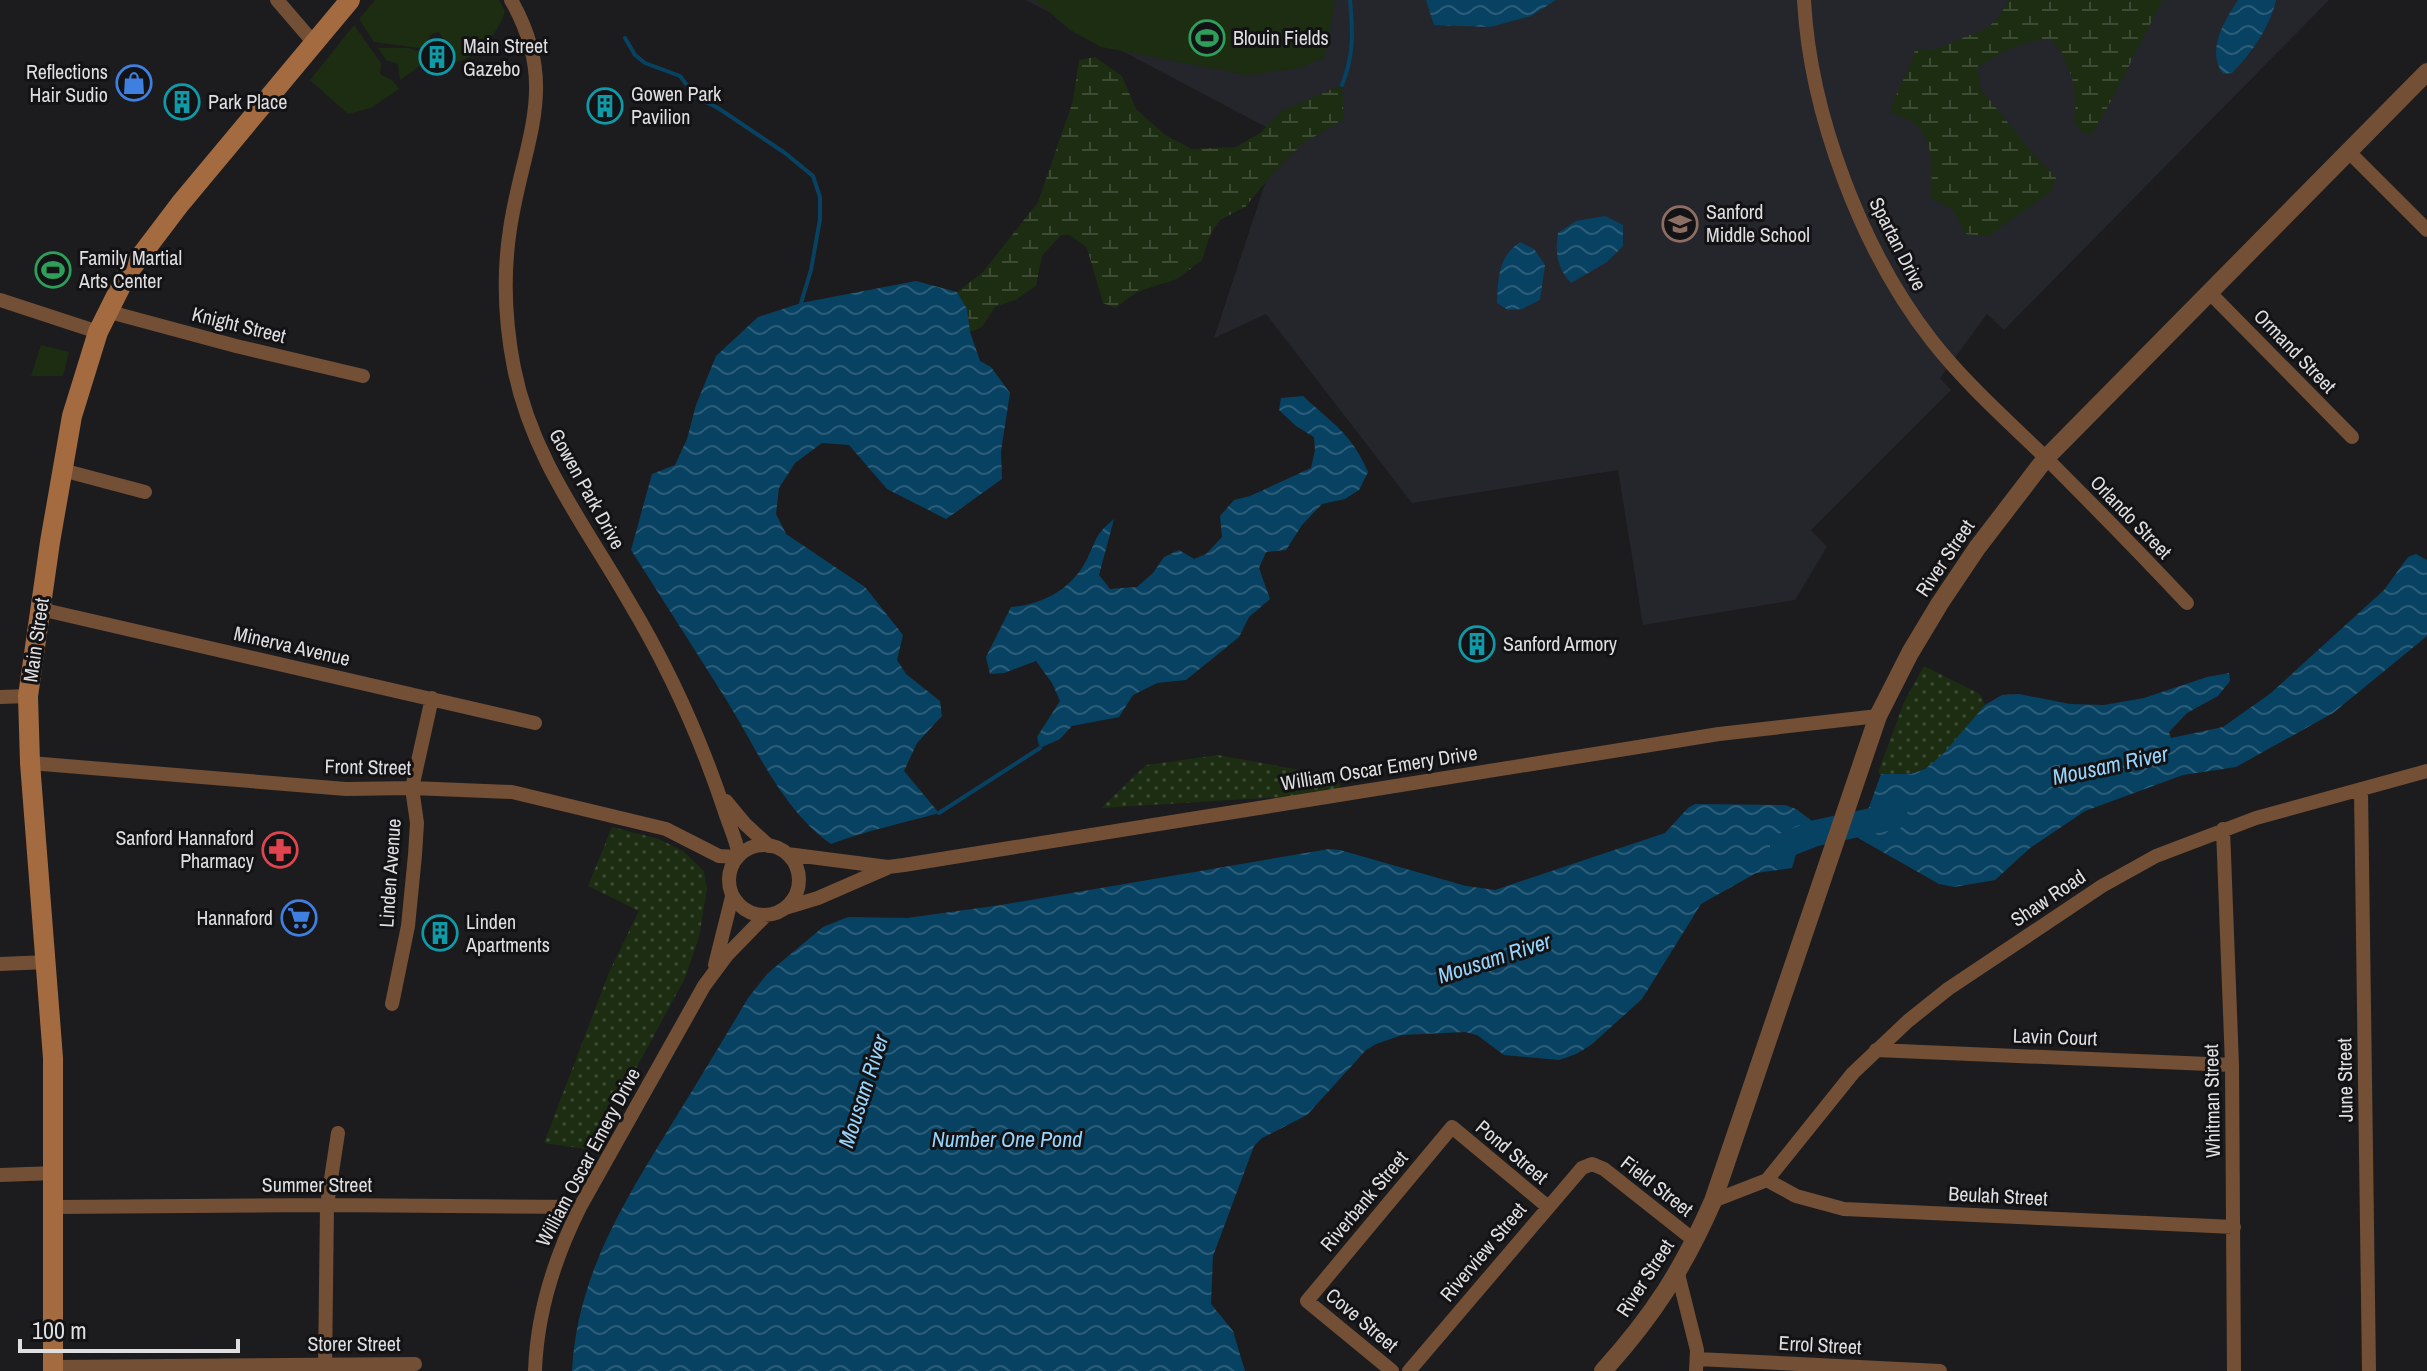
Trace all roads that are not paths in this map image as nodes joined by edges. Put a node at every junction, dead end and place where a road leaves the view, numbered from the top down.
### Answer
1 (277, 0) edge
2 (350, 0) edge
3 (511, 0) edge
4 (1804, 0) edge
5 (314, 43) junction
6 (2427, 72) edge
7 (2349, 152) junction
8 (2427, 230) edge
9 (2209, 292) junction
10 (0, 300) edge
11 (106, 311) junction
12 (98, 332) junction
13 (363, 376) dead end
14 (2352, 437) dead end
15 (2046, 458) junction
16 (62, 470) junction
17 (145, 492) dead end
18 (2187, 603) dead end
19 (40, 609) junction
20 (28, 696) junction
21 (0, 697) edge
22 (432, 698) junction
23 (1878, 716) junction
24 (535, 723) dead end
25 (30, 763) junction
26 (2427, 771) edge
27 (412, 788) junction
28 (2361, 789) junction
29 (718, 791) junction
30 (2223, 829) junction
31 (699, 845) junction
32 (769, 846) junction
33 (787, 854) junction
34 (738, 856) junction
35 (888, 867) junction
36 (730, 891) junction
37 (785, 908) junction
38 (766, 915) junction
39 (48, 962) junction
40 (0, 964) edge
41 (712, 973) junction
42 (392, 1004) dead end
43 (1876, 1050) junction
44 (2232, 1065) junction
45 (1452, 1127) joint
46 (338, 1133) dead end
47 (1592, 1164) joint
48 (55, 1173) junction
49 (0, 1175) edge
50 (1767, 1180) junction
51 (1713, 1201) junction
52 (327, 1205) junction
53 (55, 1207) junction
54 (580, 1207) junction
55 (1548, 1207) junction
56 (2234, 1227) junction
57 (1695, 1241) junction
58 (1678, 1274) junction
59 (1307, 1301) joint
60 (415, 1364) dead end
61 (1696, 1365) edge
62 (325, 1367) edge
63 (53, 1369) edge
64 (535, 1371) edge
65 (1392, 1371) edge
66 (1409, 1371) edge
67 (1603, 1371) edge
68 (1940, 1371) edge
69 (2234, 1371) edge
70 (2369, 1371) edge

1 - 5 street
2 - 5 main road, Main Street
3 - 29 street, Gowen Park Drive
4 - 15 street, Spartan Drive
5 - 11 main road, Main Street
6 - 7 street, River Street
7 - 8 street
7 - 9 street, River Street
9 - 14 street, Ormand Street
9 - 15 street, River Street
10 - 12 street
11 - 12 main road, Main Street
11 - 13 street, Knight Street
12 - 16 main road, Main Street
15 - 18 street, Orlando Street
15 - 23 street, River Street
16 - 17 street
16 - 19 main road, Main Street
19 - 20 main road, Main Street
19 - 22 street, Minerva Avenue
20 - 21 street
20 - 25 main road, Main Street
22 - 24 street, Minerva Avenue
22 - 27 street, Linden Avenue
23 - 35 street, William Oscar Emery Drive
23 - 51 street, River Street
25 - 27 street, Front Street
25 - 39 main road, Main Street
26 - 28 street, Shaw Road
27 - 31 street, Front Street
27 - 42 street, Linden Avenue
28 - 30 street, Shaw Road
28 - 70 street, June Street
29 - 32 street, Gowen Park Drive
29 - 34 street, Gowen Park Drive
30 - 43 street, Shaw Road
30 - 44 street, Whitman Street
31 - 34 street, Front Street
31 - 36 street, Front Street
32 - 33 street
32 - 34 street
33 - 35 street, William Oscar Emery Drive
33 - 37 street
34 - 36 street
35 - 37 street, William Oscar Emery Drive
36 - 38 street
36 - 41 street, William Oscar Emery Drive
37 - 38 street
38 - 41 street, William Oscar Emery Drive
39 - 40 street
39 - 48 main road, Main Street
41 - 54 street, William Oscar Emery Drive
43 - 44 street, Lavin Court
43 - 50 street, Shaw Road
44 - 56 street, Whitman Street
45 - 55 street, Pond Street
45 - 59 street, Riverbank Street
46 - 52 street
47 - 55 street, Riverview Street
47 - 57 street, Field Street
48 - 49 street
48 - 53 main road, Main Street
50 - 51 street
50 - 56 street, Beulah Street
51 - 57 street, River Street
52 - 53 street, Summer Street
52 - 54 street, Summer Street
52 - 62 street
53 - 63 main road, Main Street
54 - 64 street, William Oscar Emery Drive
55 - 66 street, Riverview Street
56 - 69 street, Whitman Street
57 - 58 street, River Street
58 - 61 street
58 - 67 street, River Street
59 - 65 street, Cove Street
60 - 62 street, Storer Street
61 - 68 street, Errol Street
62 - 63 street, Storer Street

